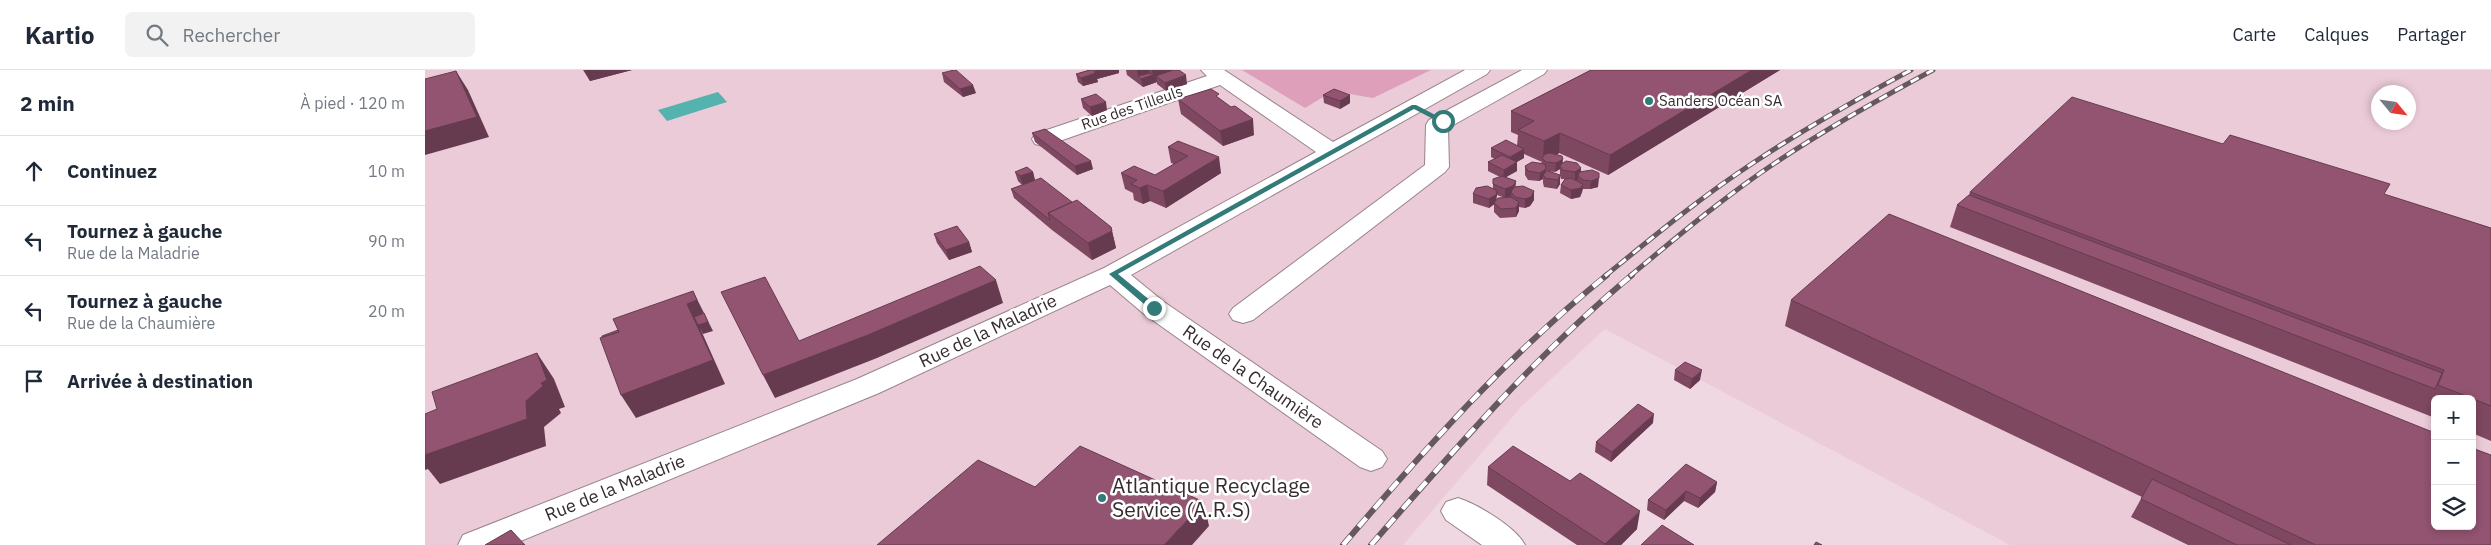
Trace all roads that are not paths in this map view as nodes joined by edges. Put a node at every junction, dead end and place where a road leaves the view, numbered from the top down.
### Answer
1 (1480, 70) edge
2 (1537, 70) edge
3 (1216, 74) edge
4 (1414, 106) junction
5 (1443, 121) junction
6 (1043, 139) edge
7 (1332, 151) junction
8 (1113, 274) junction
9 (1243, 314) dead end
10 (1371, 459) dead end
11 (1458, 511) dead end
12 (475, 545) edge
13 (1508, 545) edge

1 - 4 street, Rue de la Maladrie
2 - 5 street
3 - 6 street, Rue des Tilleuls
3 - 7 street, Rue des Tilleuls
4 - 5 street
4 - 7 street, Rue de la Maladrie
5 - 9 street
7 - 8 street, Rue de la Maladrie
8 - 10 street, Rue de la Chaumière
8 - 12 street, Rue de la Maladrie
11 - 13 street

